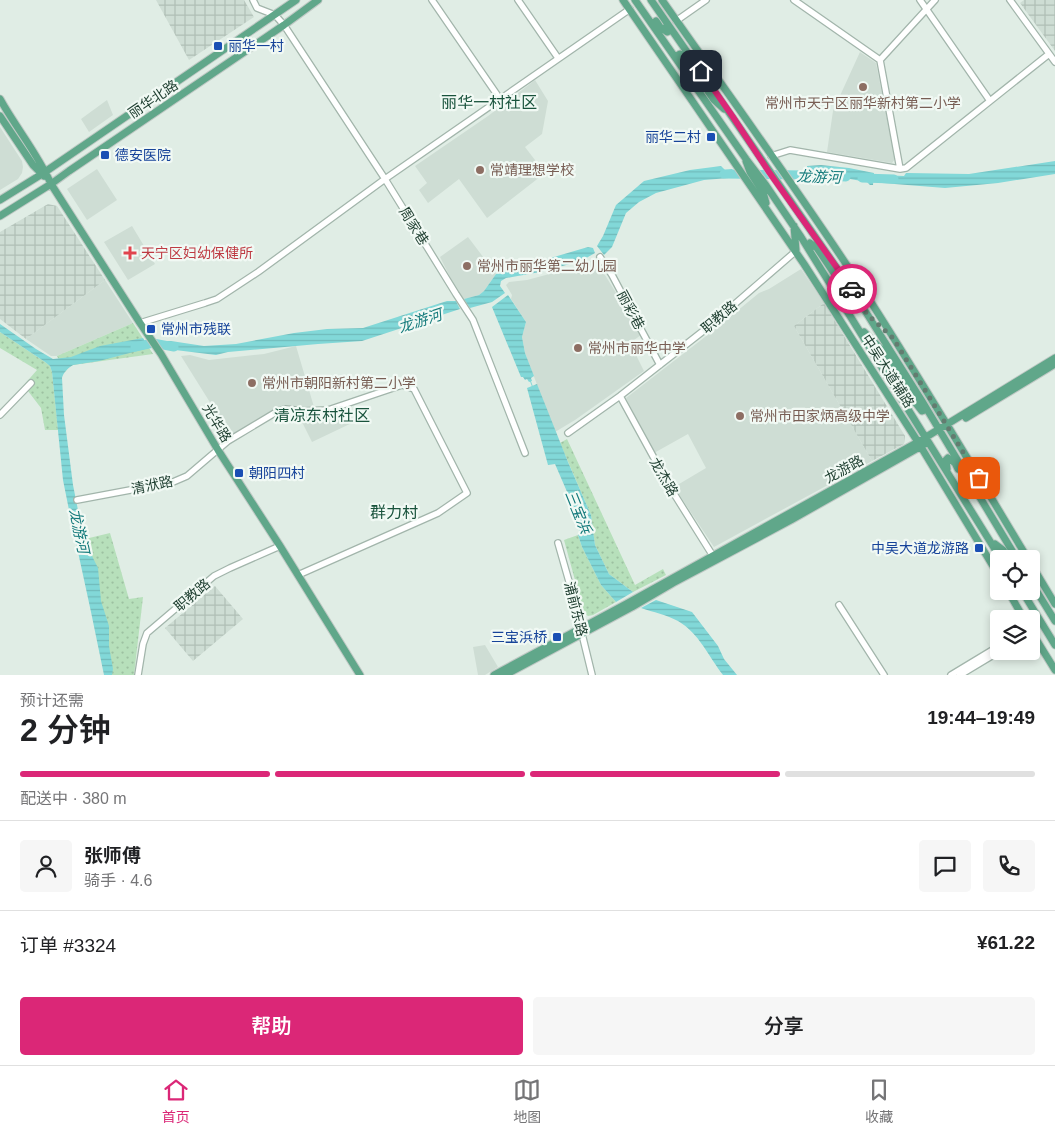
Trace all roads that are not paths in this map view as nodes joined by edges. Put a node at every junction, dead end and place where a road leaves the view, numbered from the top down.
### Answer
1 (253, 0) edge
2 (296, 0) edge
3 (318, 0) edge
4 (442, 0) edge
5 (518, 0) edge
6 (623, 0) edge
7 (636, 0) edge
8 (641, 0) edge
9 (651, 0) edge
10 (656, 0) edge
11 (662, 0) edge
12 (706, 0) edge
13 (794, 0) edge
14 (920, 0) edge
15 (935, 0) edge
16 (1010, 0) edge
17 (434, 2) edge
18 (630, 9) junction
19 (926, 10) junction
20 (659, 12) junction
21 (275, 15) junction
22 (676, 21) junction
23 (667, 23) junction
24 (284, 25) junction
25 (1049, 54) junction
26 (558, 58) junction
27 (880, 60) junction
28 (1055, 62) edge
29 (680, 64) junction
30 (701, 71) junction
31 (674, 74) junction
32 (0, 99) edge
33 (500, 99) junction
34 (990, 101) junction
35 (742, 114) junction
36 (0, 116) edge
37 (733, 117) junction
38 (719, 120) junction
39 (771, 156) junction
40 (900, 169) junction
41 (750, 172) junction
42 (44, 173) junction
43 (385, 179) junction
44 (51, 184) junction
45 (766, 184) junction
46 (14, 191) junction
47 (797, 193) junction
48 (0, 200) edge
49 (20, 203) junction
50 (800, 215) junction
51 (0, 216) edge
52 (794, 226) junction
53 (810, 229) junction
54 (810, 250) junction
55 (796, 251) junction
56 (600, 257) dead end
57 (867, 314) junction
58 (140, 323) junction
59 (855, 323) junction
60 (893, 338) junction
61 (872, 350) junction
62 (1055, 358) edge
63 (1055, 364) edge
64 (660, 365) junction
65 (878, 379) junction
66 (31, 383) dead end
67 (620, 396) junction
68 (922, 401) junction
69 (0, 415) edge
70 (948, 426) junction
71 (940, 431) junction
72 (568, 433) dead end
73 (927, 439) junction
74 (919, 444) junction
75 (218, 450) junction
76 (525, 453) dead end
77 (948, 472) junction
78 (77, 500) dead end
79 (999, 510) junction
80 (982, 527) junction
81 (1002, 534) junction
82 (989, 539) junction
83 (1007, 542) junction
84 (558, 543) dead end
85 (280, 546) junction
86 (991, 550) edge
87 (996, 550) edge
88 (1003, 550) edge
89 (1012, 550) edge
90 (1023, 550) edge
91 (713, 556) junction
92 (990, 561) edge
93 (298, 575) junction
94 (1040, 578) edge
95 (644, 597) junction
96 (1040, 597) edge
97 (1028, 600) edge
98 (1032, 600) edge
99 (1054, 600) edge
100 (1044, 603) junction
101 (838, 605) dead end
102 (1055, 621) edge
103 (582, 631) junction
104 (1052, 635) edge
105 (1055, 645) edge
106 (1040, 646) edge
107 (1040, 648) edge
108 (990, 651) edge
109 (1043, 651) junction
110 (990, 657) edge
111 (1053, 666) edge
112 (508, 672) edge
113 (138, 675) edge
114 (360, 675) edge
115 (494, 675) edge
116 (592, 675) edge
117 (884, 675) edge
118 (950, 675) edge
119 (960, 675) edge

1 - 21 street, 周家巷
2 - 21 main road, 丽华北路
3 - 24 main road, 丽华北路
4 - 17 street
5 - 26 street
6 - 18 main road
7 - 29 main road
8 - 23 main road
9 - 20 main road
10 - 20 main road
11 - 22 main road
12 - 22 street
13 - 27 street
14 - 19 street
15 - 19 street
16 - 25 street
17 - 33 street
18 - 26 street
18 - 31 main road
19 - 27 street
19 - 34 street
20 - 23 main road
21 - 24 street, 周家巷
21 - 42 main road, 丽华北路
22 - 35 main road
23 - 30 main road
24 - 43 street, 周家巷
24 - 44 main road, 丽华北路
25 - 28 street
25 - 34 street
26 - 33 street
27 - 40 street
29 - 37 main road
29 - 38 main road
30 - 35 main road
30 - 37 main road
31 - 38 main road
31 - 41 main road
32 - 42 main road, 光华路
33 - 43 street
34 - 40 street
35 - 39 main road
36 - 42 main road, 光华路
37 - 50 main road
38 - 41 main road
39 - 40 street
39 - 47 main road, 中吴大道辅路
41 - 45 main road
41 - 55 main road, 中吴大道辅路
42 - 44 main road, 光华路
42 - 46 main road, 丽华北路
43 - 58 street
43 - 76 street, 周家巷
44 - 49 main road, 丽华北路
44 - 58 main road, 光华路
45 - 50 main road
45 - 52 main road
46 - 48 main road, 丽华北路
46 - 49 main road
47 - 53 main road
47 - 60 main road, 中吴大道辅路
49 - 51 main road, 丽华北路
50 - 53 main road
52 - 54 main road
52 - 55 main road
53 - 57 main road
54 - 57 main road
54 - 59 main road
55 - 64 street, 职教路
55 - 65 main road, 中吴大道辅路
56 - 64 street, 丽彩巷
57 - 60 main road
57 - 68 main road
58 - 75 main road, 光华路
59 - 61 main road
59 - 68 main road
60 - 70 main road, 中吴大道辅路
61 - 65 main road
61 - 73 main road
62 - 70 main road, 龙游路
63 - 70 main road, 龙游路
64 - 67 street, 职教路
65 - 74 main road, 中吴大道辅路
66 - 69 street
67 - 72 street, 职教路
67 - 91 street, 龙杰路
68 - 71 main road
70 - 71 main road, 龙游路
70 - 79 main road, 中吴大道辅路
71 - 73 main road, 龙游路
71 - 81 main road
73 - 74 main road, 龙游路
73 - 77 main road
74 - 91 main road, 龙游路
74 - 92 main road, 中吴大道辅路
74 - 95 main road, 龙游路
75 - 78 street, 清洑路
75 - 85 main road, 光华路
75 - 93 street, 清洑路
77 - 80 main road
77 - 83 main road
79 - 81 main road
79 - 90 main road, 中吴大道辅路
80 - 82 main road
80 - 86 main road
81 - 83 main road
82 - 87 main road
82 - 88 main road
83 - 89 main road
84 - 103 street, 浦前东路
85 - 93 main road, 光华路
85 - 113 street, 职教路
91 - 95 main road, 龙游路
93 - 114 main road, 光华路
94 - 99 main road
95 - 103 main road
96 - 100 main road
97 - 104 main road
98 - 100 main road
100 - 102 main road
101 - 117 street
103 - 112 main road
103 - 116 street, 浦前东路
104 - 105 main road
106 - 109 main road
107 - 109 main road
108 - 118 street
109 - 111 main road
110 - 119 street
112 - 115 main road

